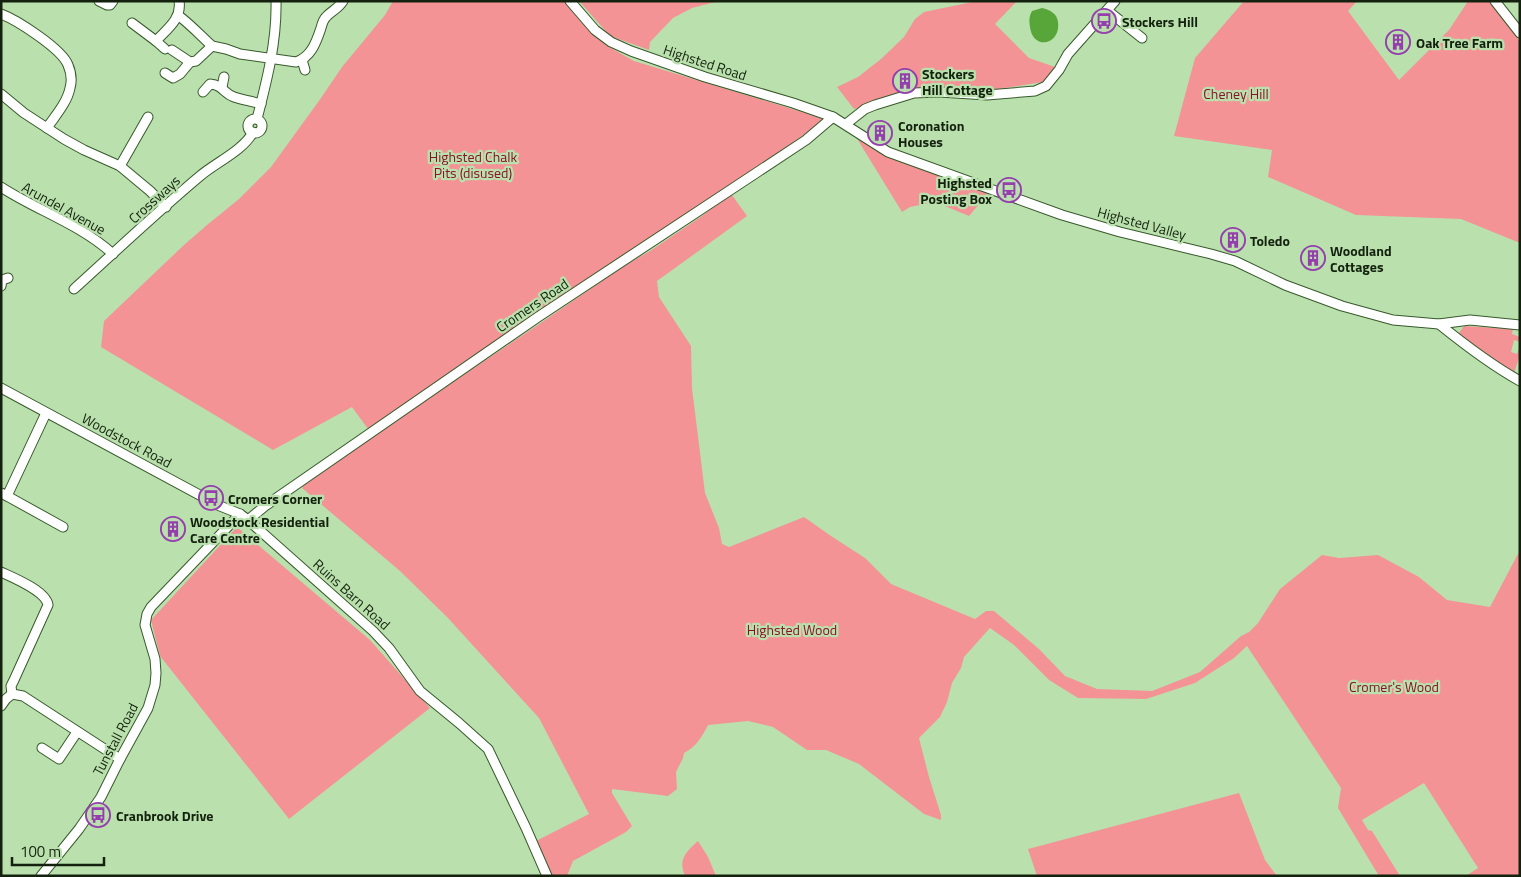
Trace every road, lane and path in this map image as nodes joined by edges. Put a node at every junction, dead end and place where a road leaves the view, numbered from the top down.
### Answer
1 (99, 1) edge
2 (113, 1) edge
3 (179, 1) edge
4 (276, 1) edge
5 (343, 1) edge
6 (570, 1) edge
7 (1115, 1) edge
8 (1495, 1) edge
9 (1108, 11) junction
10 (1, 14) edge
11 (179, 16) junction
12 (132, 23) dead end
13 (1520, 34) edge
14 (1142, 38) dead end
15 (156, 41) junction
16 (212, 46) junction
17 (271, 59) junction
18 (302, 60) junction
19 (193, 62) junction
20 (305, 70) dead end
21 (197, 71) dead end
22 (165, 72) dead end
23 (224, 77) dead end
24 (222, 87) junction
25 (203, 92) dead end
26 (1, 94) edge
27 (232, 97) junction
28 (261, 104) junction
29 (226, 105) dead end
30 (148, 117) dead end
31 (833, 117) junction
32 (846, 124) junction
33 (47, 128) junction
34 (120, 166) junction
35 (1, 187) edge
36 (166, 207) junction
37 (113, 254) junction
38 (4, 279) edge
39 (1, 286) edge
40 (72, 291) dead end
41 (1439, 324) junction
42 (1520, 325) edge
43 (1520, 381) edge
44 (1, 388) edge
45 (46, 413) junction
46 (4, 494) edge
47 (244, 517) junction
48 (63, 527) dead end
49 (1, 572) edge
50 (12, 694) junction
51 (1, 706) edge
52 (77, 732) junction
53 (42, 748) dead end
54 (120, 758) junction
55 (41, 876) edge
56 (548, 876) edge

1 - 2 street
3 - 11 street
4 - 17 street, Crossways
5 - 18 street
6 - 31 street, Highsted Road
7 - 9 street
8 - 13 street
9 - 14 street
9 - 32 street
10 - 33 street
11 - 15 street
11 - 16 street
12 - 15 street
15 - 19 street
16 - 17 street
16 - 19 street
17 - 18 street
17 - 28 street, Crossways
18 - 20 street
19 - 21 street
19 - 22 street
23 - 24 street
24 - 25 street
24 - 27 street
26 - 33 street
27 - 28 street
27 - 29 street
28 - 36 street, Crossways
30 - 34 street
31 - 32 street, Highsted Road
31 - 47 street, Cromers Road
32 - 41 street, Highsted Valley
33 - 34 street
34 - 36 street
35 - 37 street, Arundel Avenue
36 - 37 street, Crossways
37 - 40 street, Crossways
38 - 39 street
41 - 42 street
41 - 43 street
44 - 45 street, Woodstock Road
45 - 46 street
45 - 47 street, Woodstock Road
46 - 48 street
47 - 54 street, Tunstall Road
47 - 56 street, Ruins Barn Road
49 - 50 street
50 - 51 street
50 - 52 street
52 - 53 street
52 - 54 street
54 - 55 street, Tunstall Road

